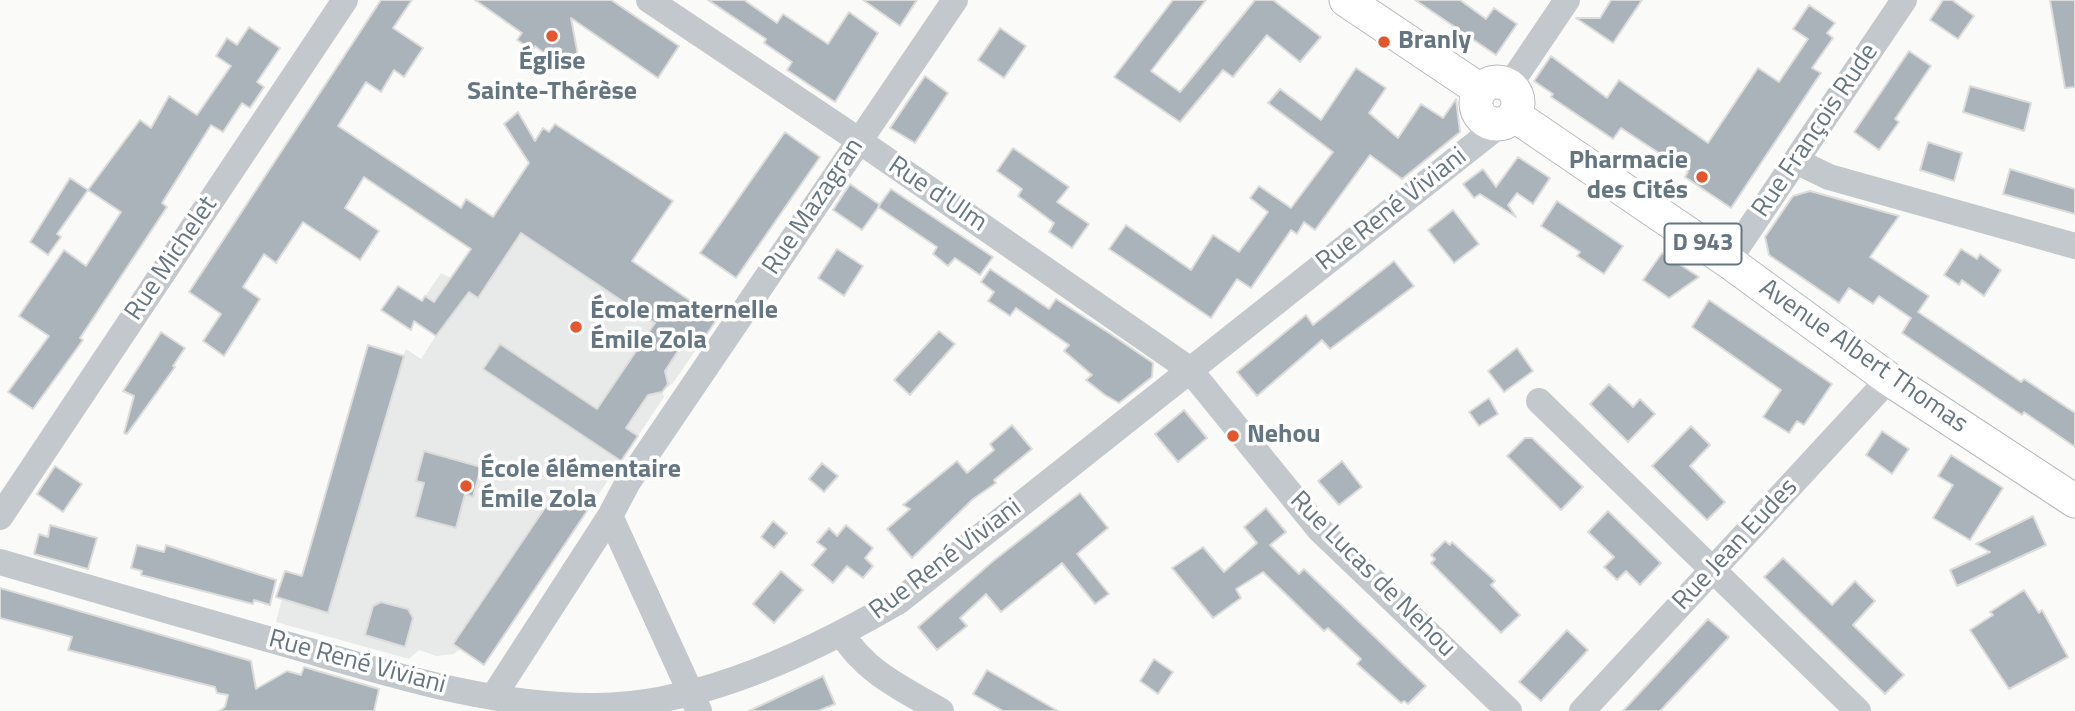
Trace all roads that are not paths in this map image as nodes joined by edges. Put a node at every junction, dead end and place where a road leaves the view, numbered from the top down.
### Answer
1 (345, 0) edge
2 (649, 0) edge
3 (955, 0) edge
4 (1346, 0) edge
5 (1567, 0) edge
6 (1904, 0) edge
7 (1501, 103) junction
8 (859, 142) junction
9 (1796, 160) junction
10 (2075, 246) edge
11 (1728, 261) junction
12 (1189, 369) junction
13 (1889, 379) junction
14 (1539, 401) dead end
15 (2075, 501) edge
16 (610, 516) junction
17 (0, 517) edge
18 (0, 562) edge
19 (1713, 569) junction
20 (842, 634) junction
21 (493, 697) junction
22 (695, 702) edge
23 (941, 711) edge
24 (1509, 711) edge
25 (1582, 711) edge
26 (1858, 711) edge

1 - 17 street, Rue Michelet
2 - 8 street, Rue d'Ulm
3 - 8 street, Rue Mazagran
4 - 7 main road, Avenue Albert Thomas / D 943
5 - 7 street, Rue René Viviani
6 - 9 street, Rue François Rude
7 - 11 main road, Avenue Albert Thomas / D 943
7 - 12 street, Rue René Viviani
8 - 12 street, Rue d'Ulm
8 - 16 street, Rue Mazagran
9 - 10 street
9 - 11 street, Rue François Rude
11 - 13 main road, Avenue Albert Thomas / D 943
12 - 20 street, Rue René Viviani
12 - 24 street, Rue Lucas de Nehou
13 - 15 main road, Avenue Albert Thomas / D 943
13 - 19 street, Rue Jean Eudes
14 - 19 street
16 - 21 street, Rue Mazagran
16 - 22 street
18 - 21 street, Rue René Viviani
19 - 25 street, Rue Jean Eudes
19 - 26 street
20 - 22 street, Rue René Viviani
20 - 23 street
21 - 22 street, Rue René Viviani

